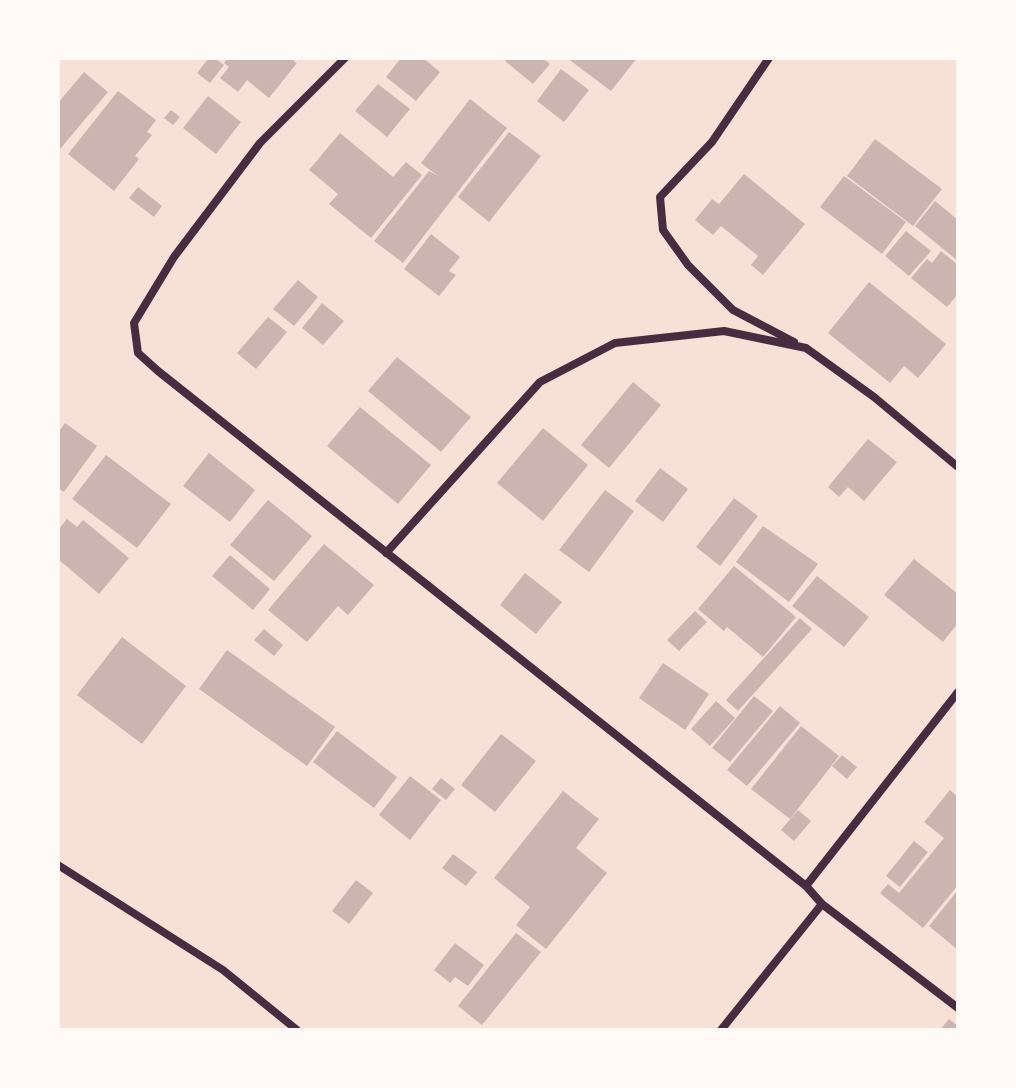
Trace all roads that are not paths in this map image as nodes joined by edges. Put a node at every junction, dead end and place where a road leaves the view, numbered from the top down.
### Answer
1 (345, 58) edge
2 (769, 58) edge
3 (806, 348) junction
4 (958, 467) edge
5 (386, 553) junction
6 (958, 692) edge
7 (58, 865) edge
8 (806, 886) junction
9 (822, 904) junction
10 (958, 1008) edge
11 (297, 1030) edge
12 (721, 1030) edge

1 - 5 street
2 - 3 street
3 - 4 street
3 - 5 street
5 - 8 street
6 - 8 street
7 - 11 street
8 - 9 street
9 - 10 street
9 - 12 street

